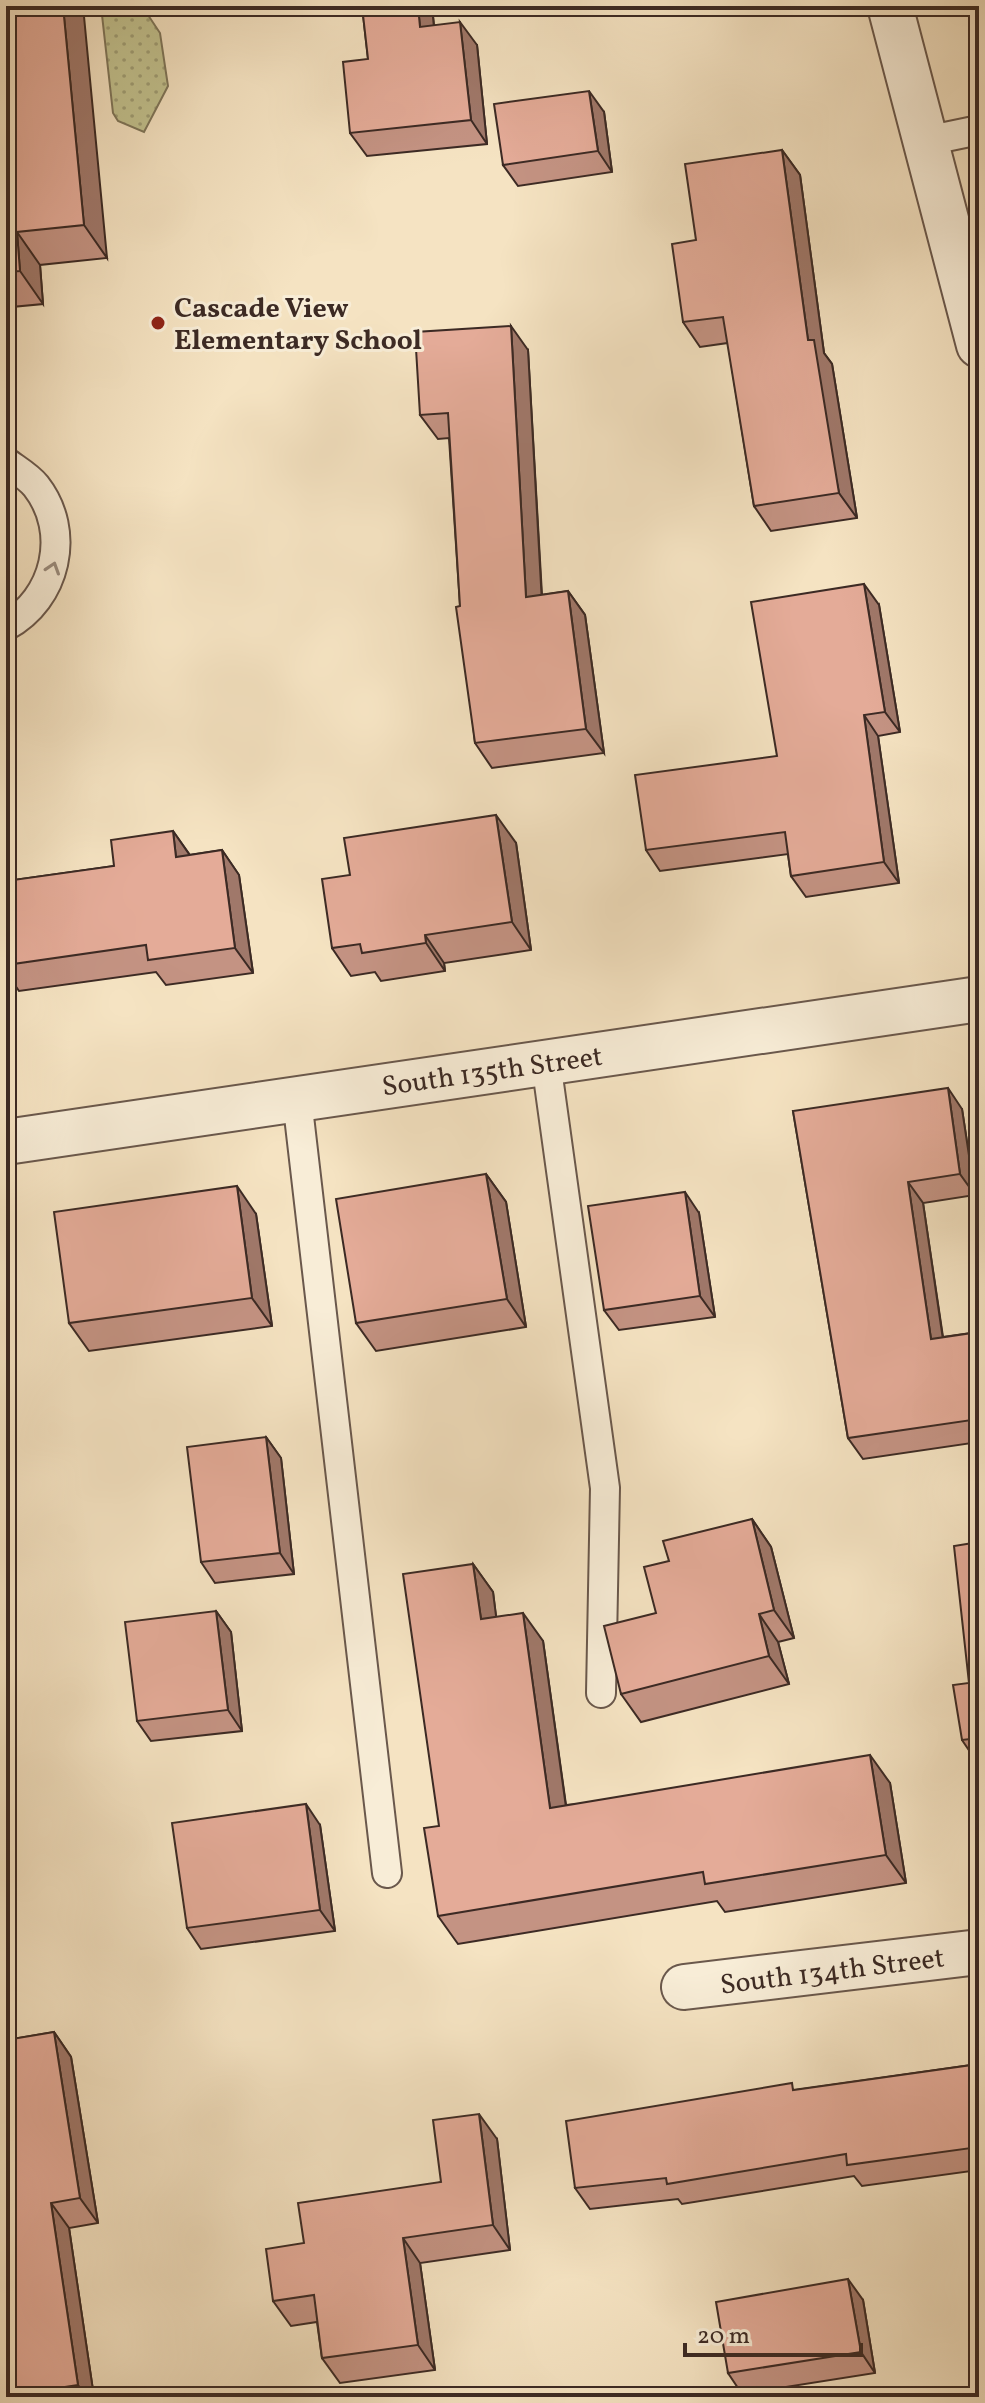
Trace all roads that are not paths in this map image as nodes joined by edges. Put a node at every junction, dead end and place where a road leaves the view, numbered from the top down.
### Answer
1 (890, 6) edge
2 (979, 130) edge
3 (926, 141) junction
4 (979, 345) edge
5 (6, 462) edge
6 (6, 626) edge
7 (979, 999) edge
8 (546, 1062) junction
9 (297, 1099) junction
10 (6, 1142) edge
11 (601, 1693) dead end
12 (387, 1873) dead end
13 (979, 1952) edge
14 (684, 1987) dead end

1 - 3 street
2 - 3 lane
3 - 4 street
6 -> 5 lane
7 - 8 street, South 135th Street
8 - 9 street, South 135th Street
8 - 11 lane
9 - 10 street, South 135th Street
9 - 12 lane
13 - 14 street, South 134th Street

